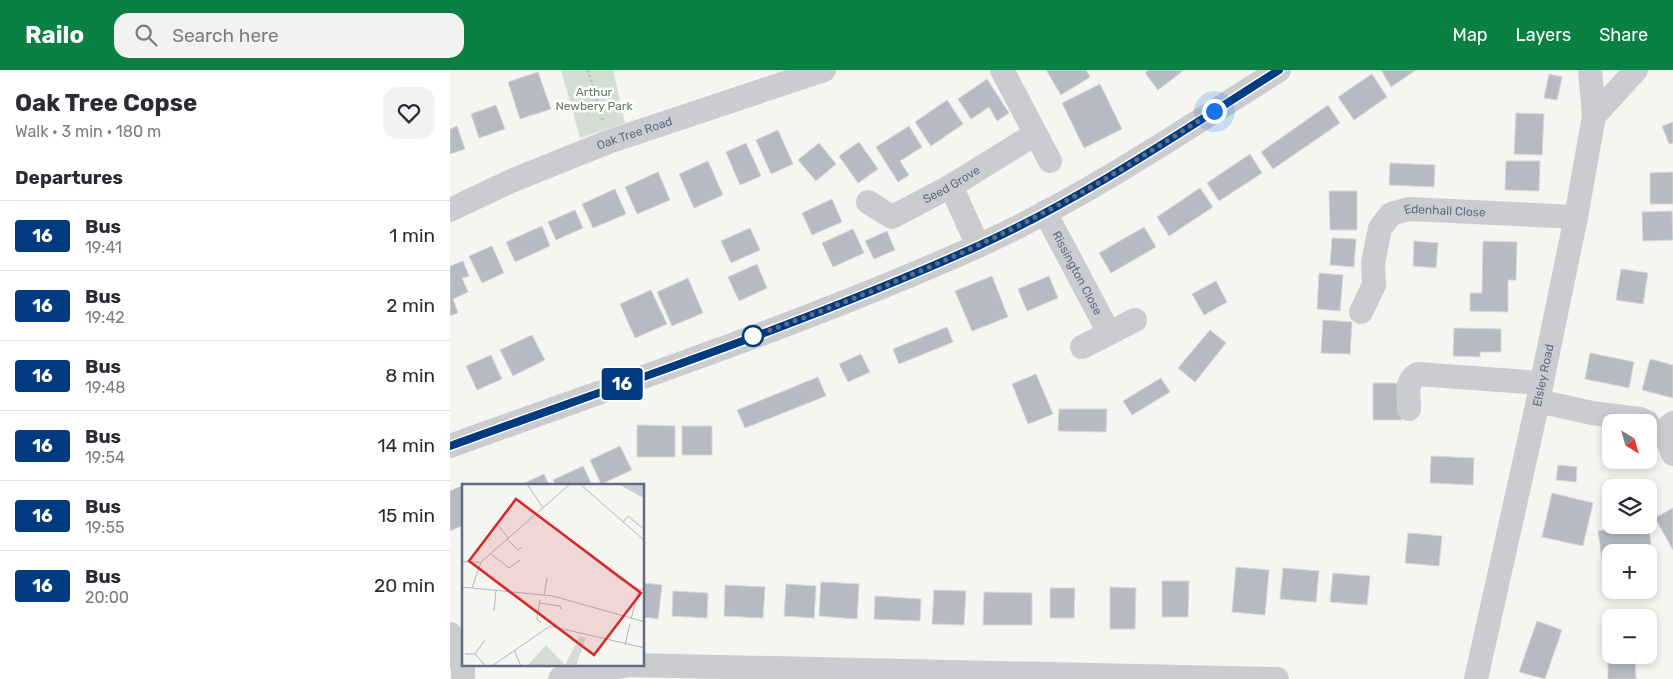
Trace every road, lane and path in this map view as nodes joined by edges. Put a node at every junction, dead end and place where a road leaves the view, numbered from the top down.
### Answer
1 (588, 70) edge
2 (824, 70) edge
3 (1002, 70) edge
4 (1279, 70) edge
5 (1590, 70) edge
6 (1636, 70) edge
7 (1594, 116) junction
8 (1031, 126) junction
9 (608, 142) junction
10 (1050, 161) dead end
11 (951, 186) junction
12 (868, 202) dead end
13 (450, 210) edge
14 (1045, 212) junction
15 (1576, 217) junction
16 (978, 246) junction
17 (1361, 312) dead end
18 (1135, 320) dead end
19 (1109, 333) junction
20 (1082, 347) dead end
21 (1540, 392) junction
22 (1409, 408) dead end
23 (1602, 414) edge
24 (1658, 425) edge
25 (450, 446) edge
26 (1673, 454) edge
27 (450, 634) edge
28 (462, 665) edge
29 (645, 665) edge
30 (462, 666) edge
31 (624, 666) edge
32 (463, 679) edge
33 (560, 679) edge
34 (1277, 679) edge
35 (1476, 679) edge

1 - 9 path
2 - 9 street, Oak Tree Road
3 - 8 street
4 - 14 street
5 - 7 street, Elsley Road
6 - 7 street
7 - 15 street, Elsley Road
8 - 10 street
8 - 11 street, Seed Grove
9 - 13 street, Oak Tree Road
11 - 12 street, Seed Grove
11 - 16 street
14 - 16 street
14 - 19 street, Rissington Close
15 - 17 street, Edenhall Close
15 - 21 street, Elsley Road
16 - 25 street
18 - 19 street
19 - 20 street
21 - 22 street
21 - 23 street
21 - 35 street, Elsley Road
24 - 26 street
27 - 28 street
29 - 34 street
30 - 32 street
31 - 33 street

